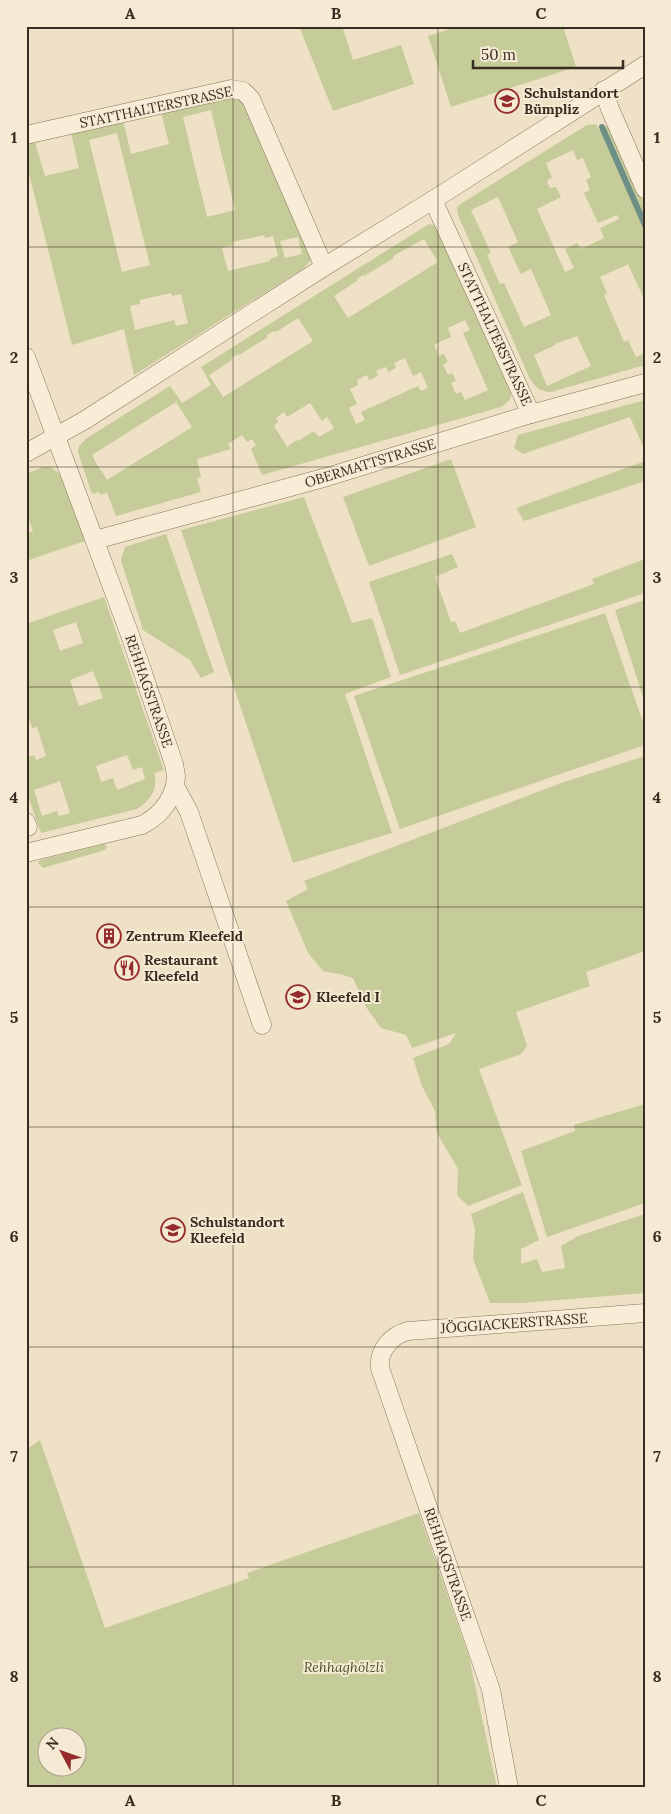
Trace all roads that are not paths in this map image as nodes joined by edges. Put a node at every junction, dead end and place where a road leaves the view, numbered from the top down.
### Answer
1 (645, 65) edge
2 (604, 90) junction
3 (26, 135) edge
4 (645, 189) edge
5 (433, 200) junction
6 (324, 267) junction
7 (26, 357) edge
8 (645, 383) edge
9 (531, 414) junction
10 (56, 436) junction
11 (26, 453) edge
12 (95, 540) junction
13 (175, 786) junction
14 (26, 853) edge
15 (262, 1026) dead end
16 (645, 1313) edge
17 (387, 1344) joint
18 (510, 1788) edge

1 - 2 street
2 - 4 street
2 - 5 street
3 - 6 street, STATTHALTERSTRASSE
5 - 6 street
5 - 9 street, STATTHALTERSTRASSE
6 - 10 street
7 - 10 street, REHHAGSTRASSE
8 - 9 street, OBERMATTSTRASSE
9 - 12 street, OBERMATTSTRASSE
10 - 11 street
10 - 12 street, REHHAGSTRASSE
12 - 13 street, REHHAGSTRASSE
13 - 14 street
13 - 15 street, REHHAGSTRASSE
16 - 17 street, JÖGGIACKERSTRASSE
17 - 18 street, REHHAGSTRASSE

